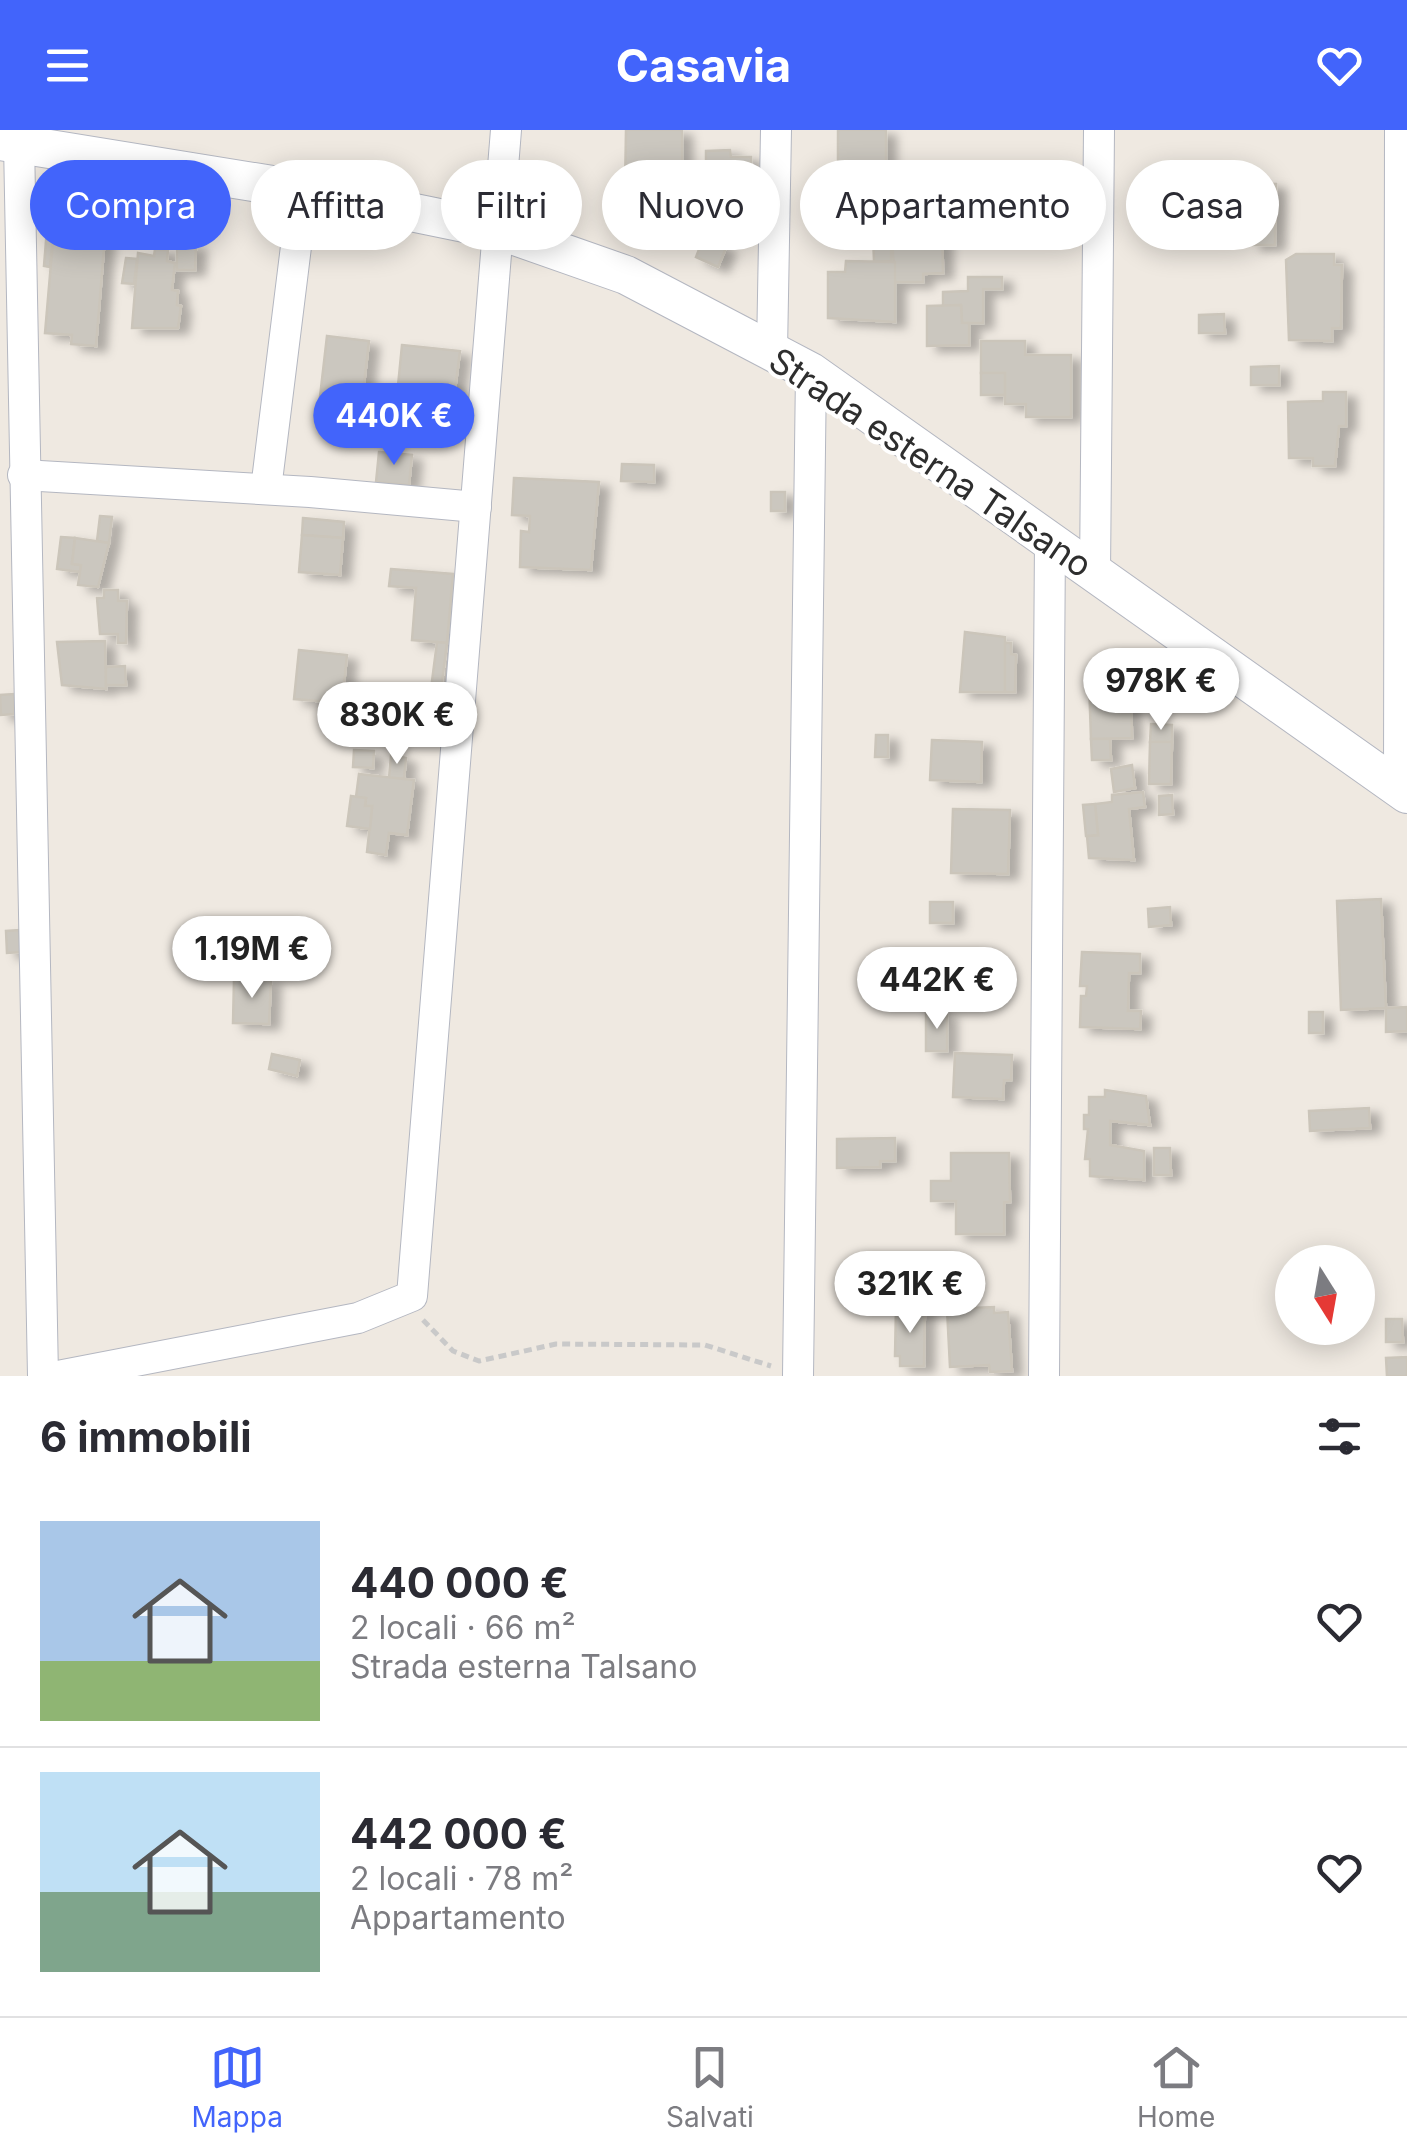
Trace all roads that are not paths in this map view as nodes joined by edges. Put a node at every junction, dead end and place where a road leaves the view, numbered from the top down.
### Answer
1 (506, 130) edge
2 (776, 130) edge
3 (1100, 130) edge
4 (1400, 130) edge
5 (9, 142) edge
6 (504, 160) edge
7 (251, 182) edge
8 (296, 250) edge
9 (496, 250) edge
10 (554, 250) edge
11 (772, 352) junction
12 (810, 372) junction
13 (23, 475) junction
14 (266, 489) junction
15 (476, 507) junction
16 (1050, 540) junction
17 (1095, 572) junction
18 (1403, 791) edge
19 (798, 1372) edge
20 (43, 1376) edge
21 (58, 1376) edge
22 (1044, 1376) edge

1 - 6 street
2 - 11 street
3 - 17 street
4 - 18 street
5 - 7 street, Strada esterna Talsano
5 - 13 street
8 - 14 street
9 - 15 street
10 - 11 street, Strada esterna Talsano
11 - 12 street, Strada esterna Talsano
12 - 16 street, Strada esterna Talsano
12 - 19 street
13 - 14 street
13 - 20 street
14 - 15 street
15 - 21 street
16 - 17 street, Strada esterna Talsano
16 - 22 street
17 - 18 street, Strada esterna Talsano

